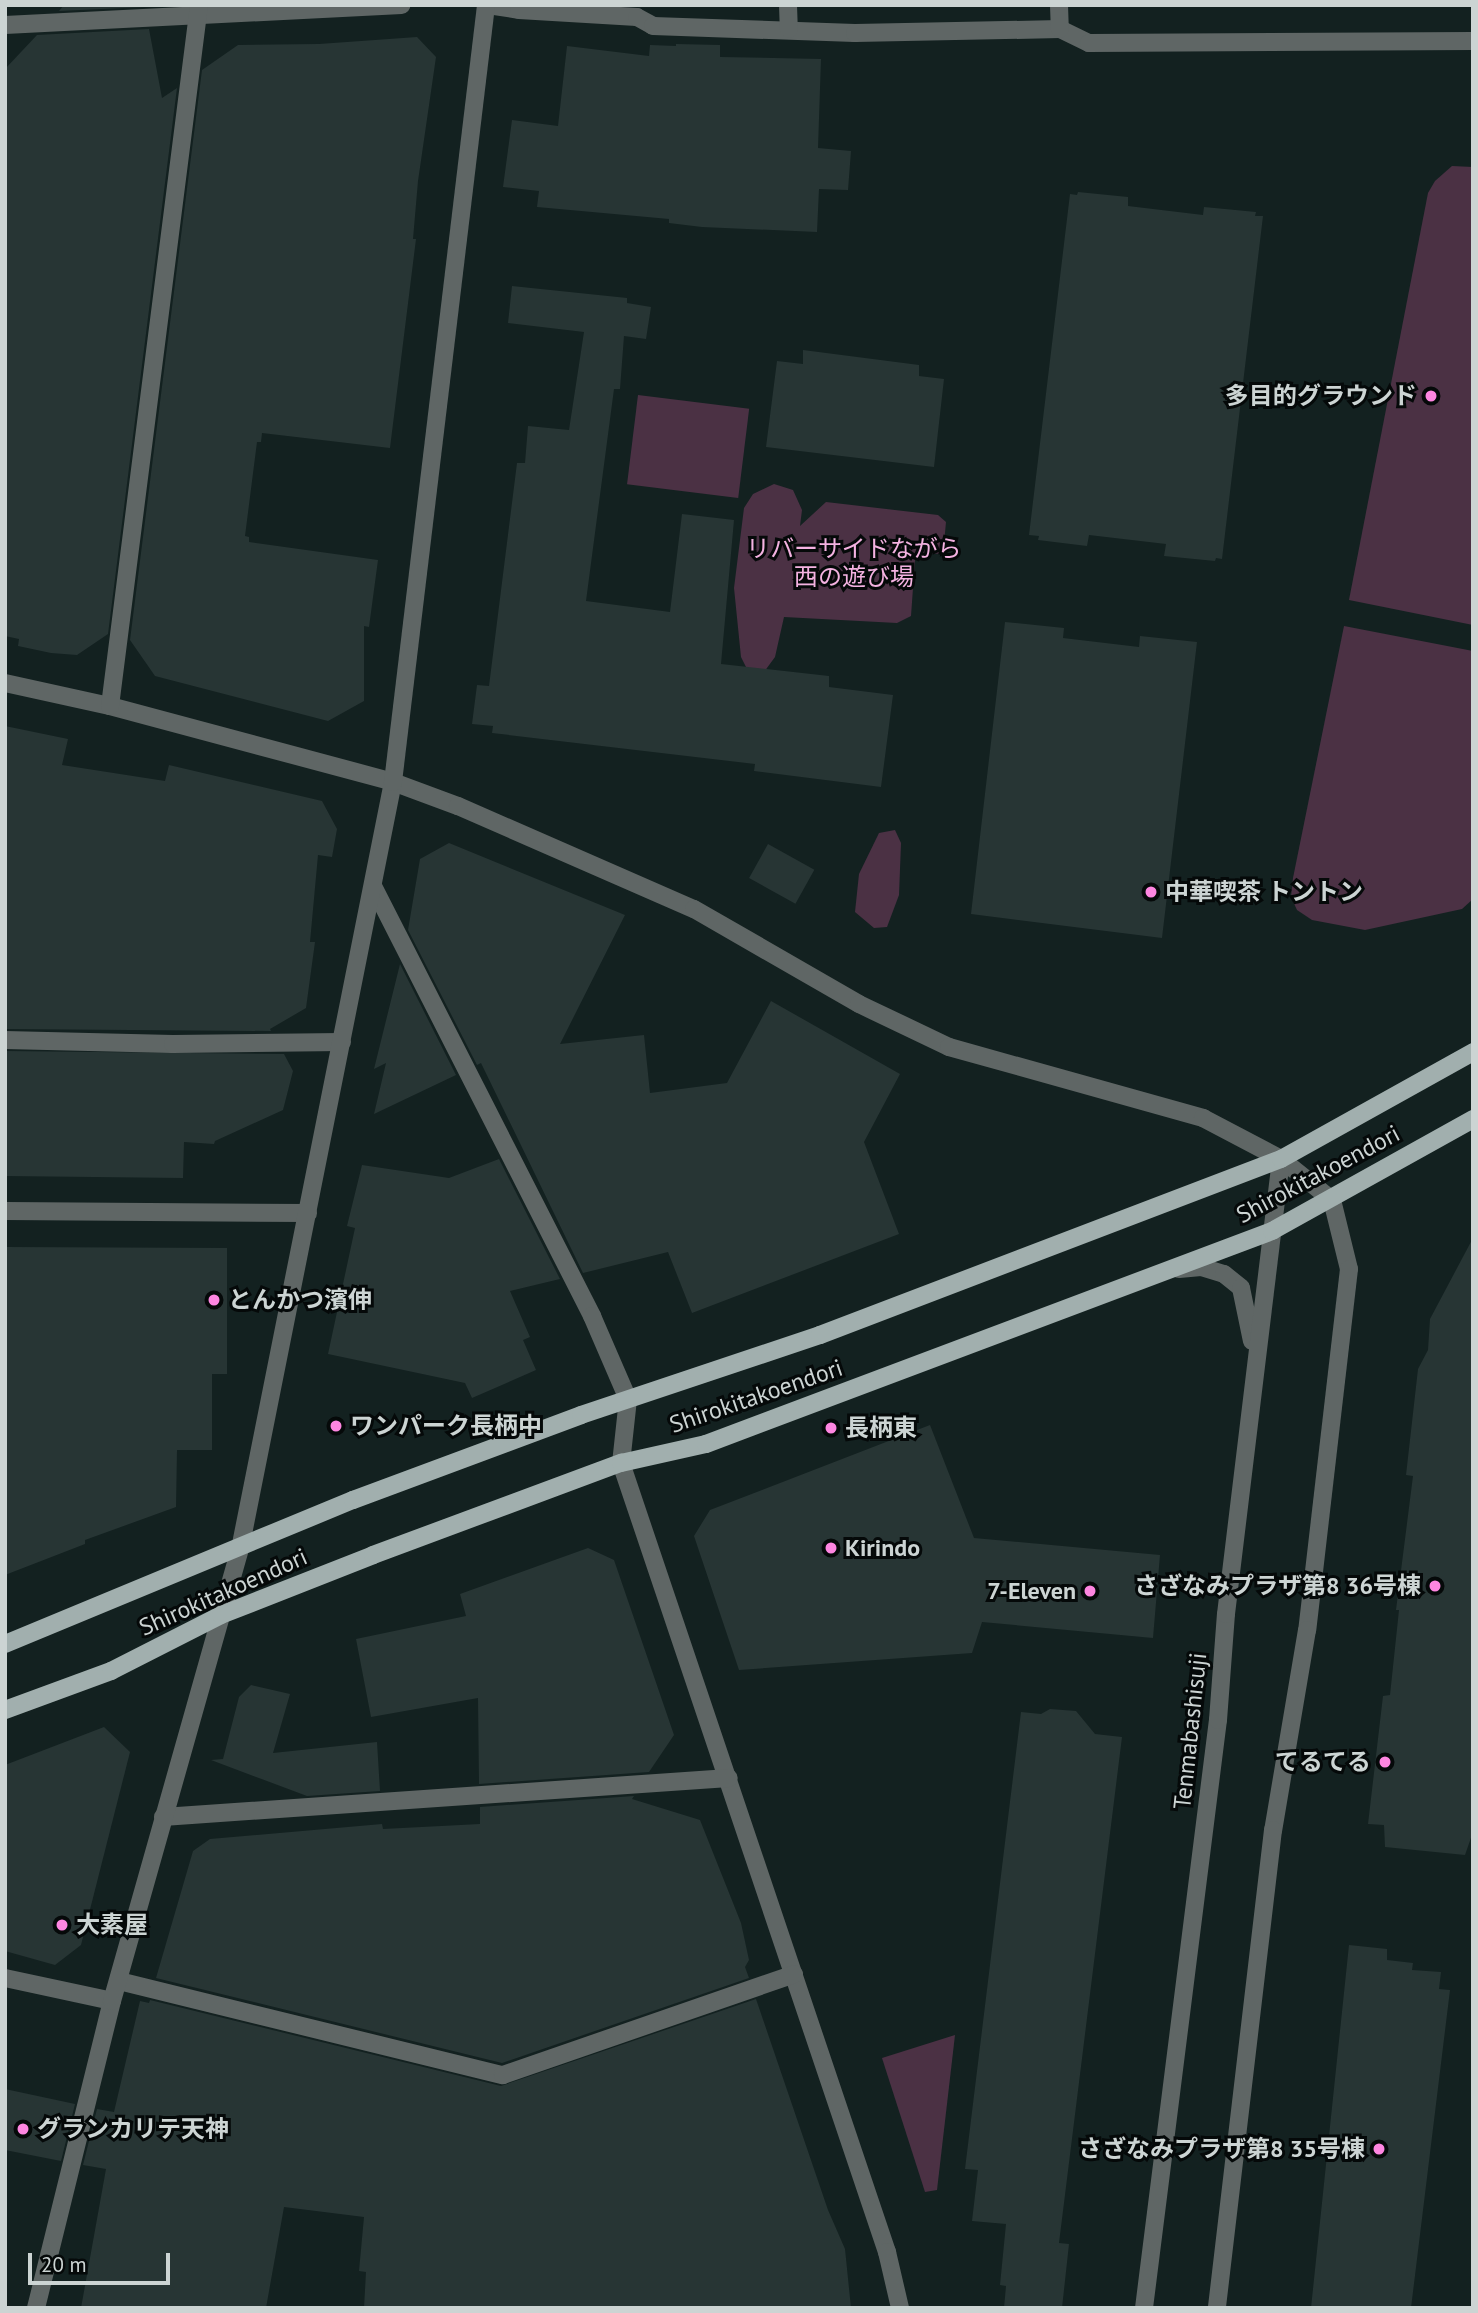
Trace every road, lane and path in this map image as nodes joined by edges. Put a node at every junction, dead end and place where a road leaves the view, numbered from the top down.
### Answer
1 (401, 5) edge
2 (487, 5) edge
3 (788, 5) edge
4 (1059, 5) edge
5 (200, 11) edge
6 (5, 25) edge
7 (789, 29) junction
8 (1060, 29) junction
9 (1473, 41) edge
10 (5, 683) edge
11 (110, 706) junction
12 (394, 782) junction
13 (373, 886) junction
14 (5, 1040) edge
15 (342, 1042) junction
16 (1473, 1052) edge
17 (1473, 1119) edge
18 (1281, 1158) junction
19 (1332, 1200) junction
20 (5, 1211) edge
21 (308, 1213) junction
22 (1272, 1231) junction
23 (1162, 1271) junction
24 (1256, 1365) junction
25 (628, 1399) junction
26 (621, 1463) junction
27 (241, 1544) junction
28 (221, 1615) junction
29 (5, 1644) edge
30 (5, 1710) edge
31 (729, 1778) junction
32 (163, 1817) junction
33 (794, 1974) junction
34 (5, 1978) edge
35 (118, 1981) junction
36 (112, 2001) junction
37 (36, 2308) edge
38 (900, 2308) edge
39 (1144, 2308) edge
40 (1217, 2308) edge

1 - 5 street
2 - 7 street
2 - 12 street
3 - 7 street
4 - 8 street
5 - 6 street
5 - 11 street
7 - 8 street
8 - 9 street
10 - 11 street
11 - 12 street
12 - 13 street
12 - 18 street
13 - 15 street
13 - 25 street
14 - 15 street
15 - 21 street
16 - 18 main road, Shirokitakoendori
17 - 19 main road, Shirokitakoendori
18 - 19 street
18 - 22 street, Tenmabashisuji
18 - 25 main road, Shirokitakoendori
19 - 22 main road, Shirokitakoendori
19 - 40 street
20 - 21 street
21 - 27 street
22 - 23 main road, Shirokitakoendori
22 - 24 street, Tenmabashisuji
23 - 24 street
23 - 26 main road, Shirokitakoendori
24 - 39 street, Tenmabashisuji
25 - 26 street
25 - 27 main road, Shirokitakoendori
26 - 28 main road, Shirokitakoendori
26 - 31 street
27 - 28 street
27 - 29 main road, Shirokitakoendori
28 - 30 main road, Shirokitakoendori
28 - 32 street
31 - 32 street
31 - 33 street
32 - 35 street
33 - 35 street
33 - 38 street
34 - 36 street
35 - 36 street
36 - 37 street

